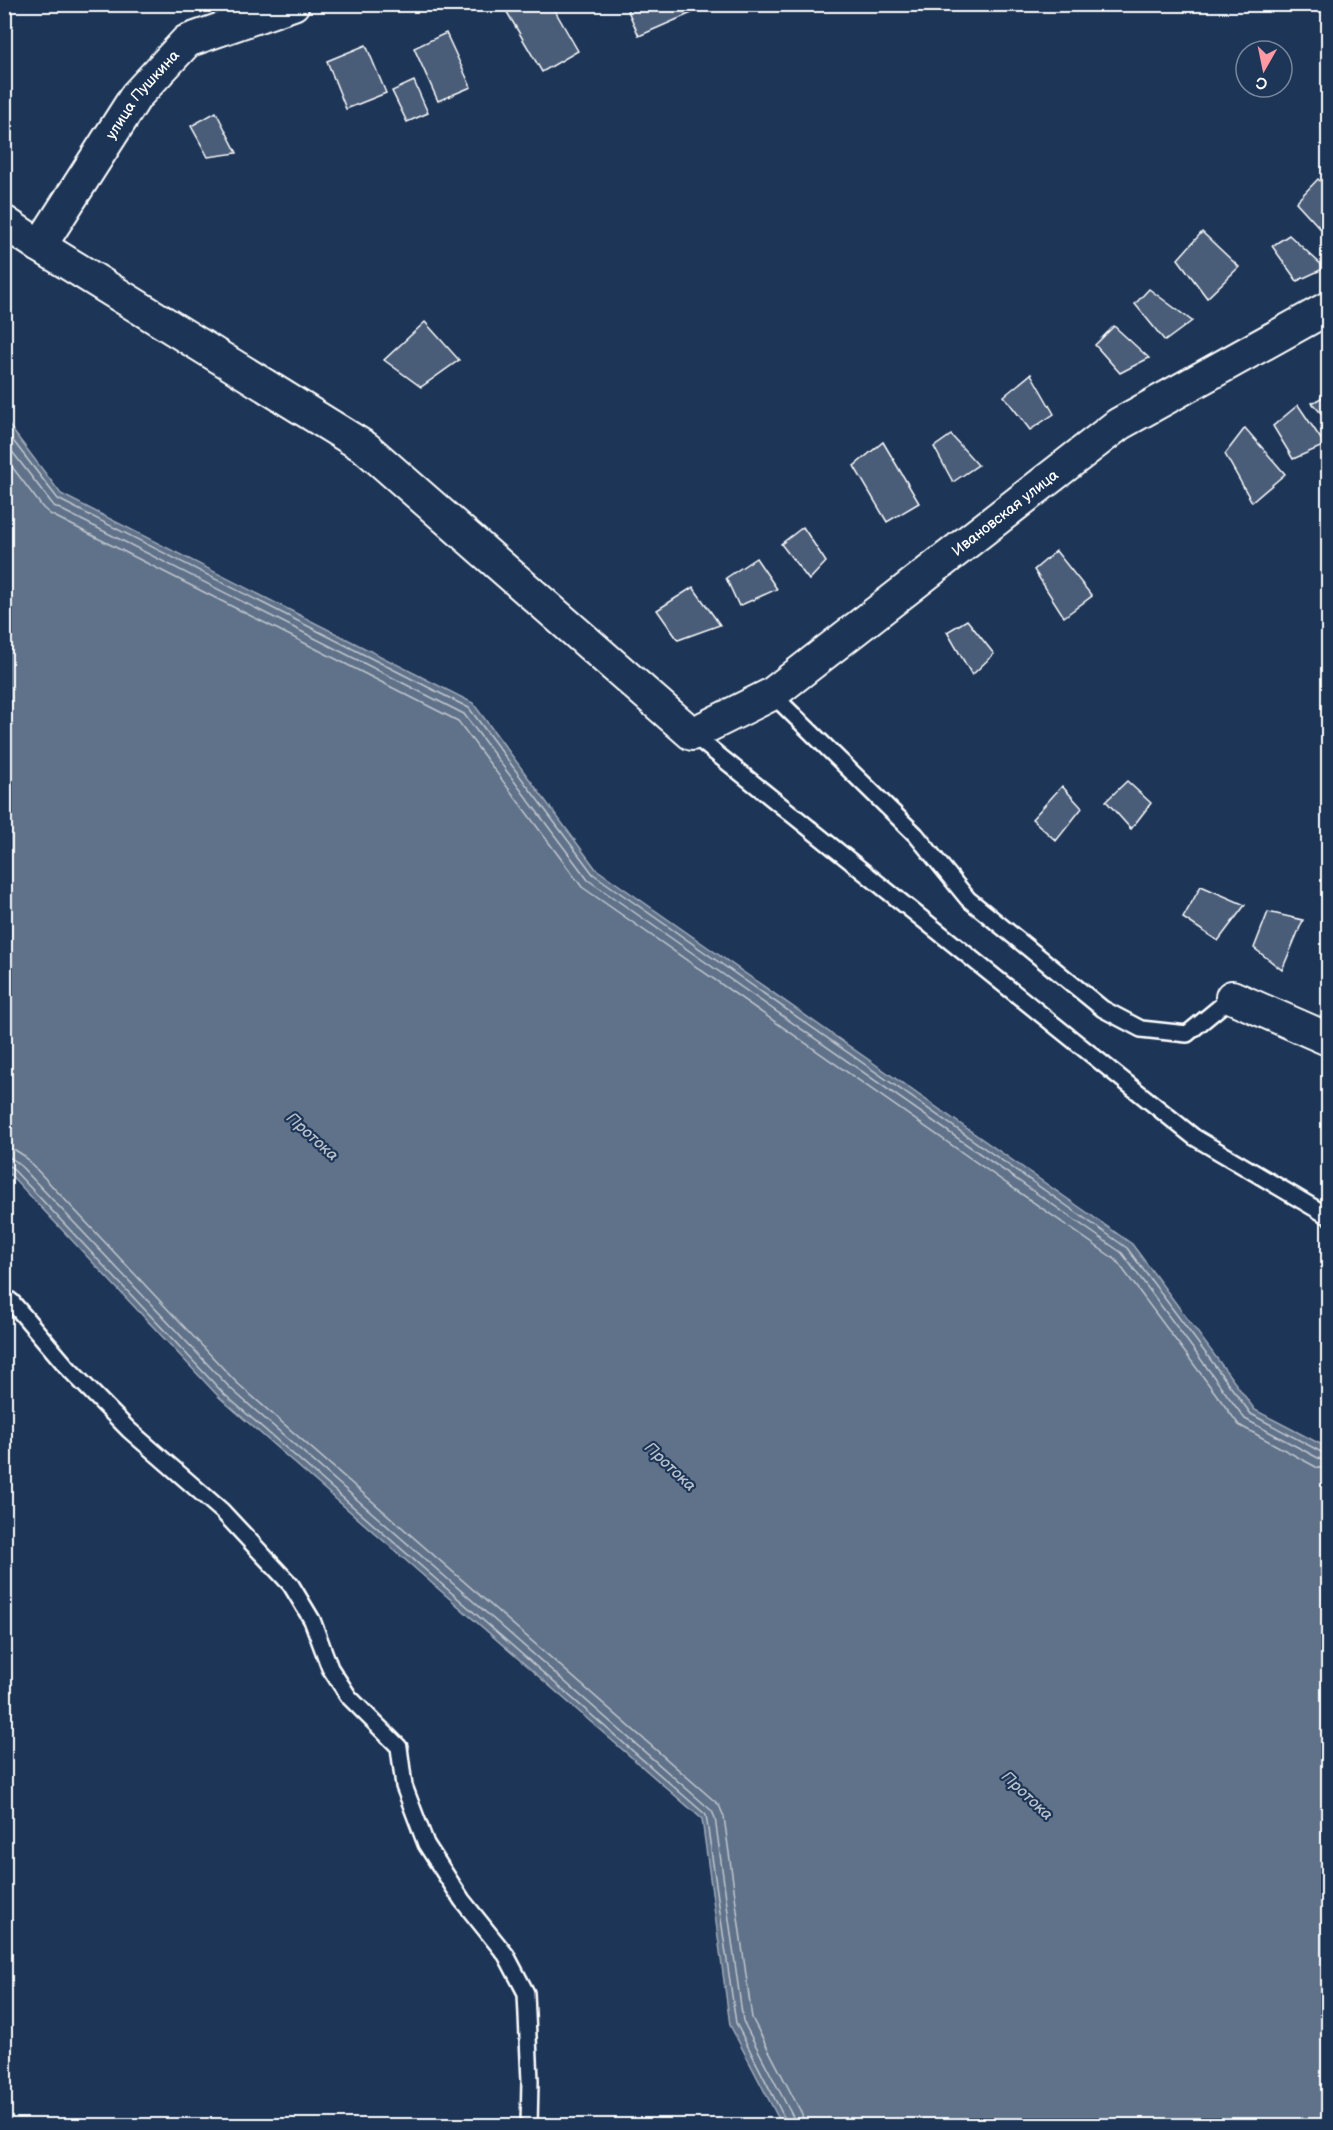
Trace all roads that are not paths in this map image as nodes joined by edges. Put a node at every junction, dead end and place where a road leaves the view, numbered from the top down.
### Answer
1 (293, 4) edge
2 (4, 222) edge
3 (40, 246) junction
4 (1329, 309) edge
5 (772, 694) junction
6 (692, 734) junction
7 (1232, 997) joint
8 (1329, 1040) edge
9 (1329, 1216) edge
10 (4, 1296) edge
11 (529, 2126) edge

1 - 3 street, улица Пушкина
2 - 3 street
3 - 6 street
4 - 5 street, Ивановская улица
5 - 6 street, Ивановская улица
5 - 7 lane
6 - 9 lane
7 - 8 street
10 - 11 lane

